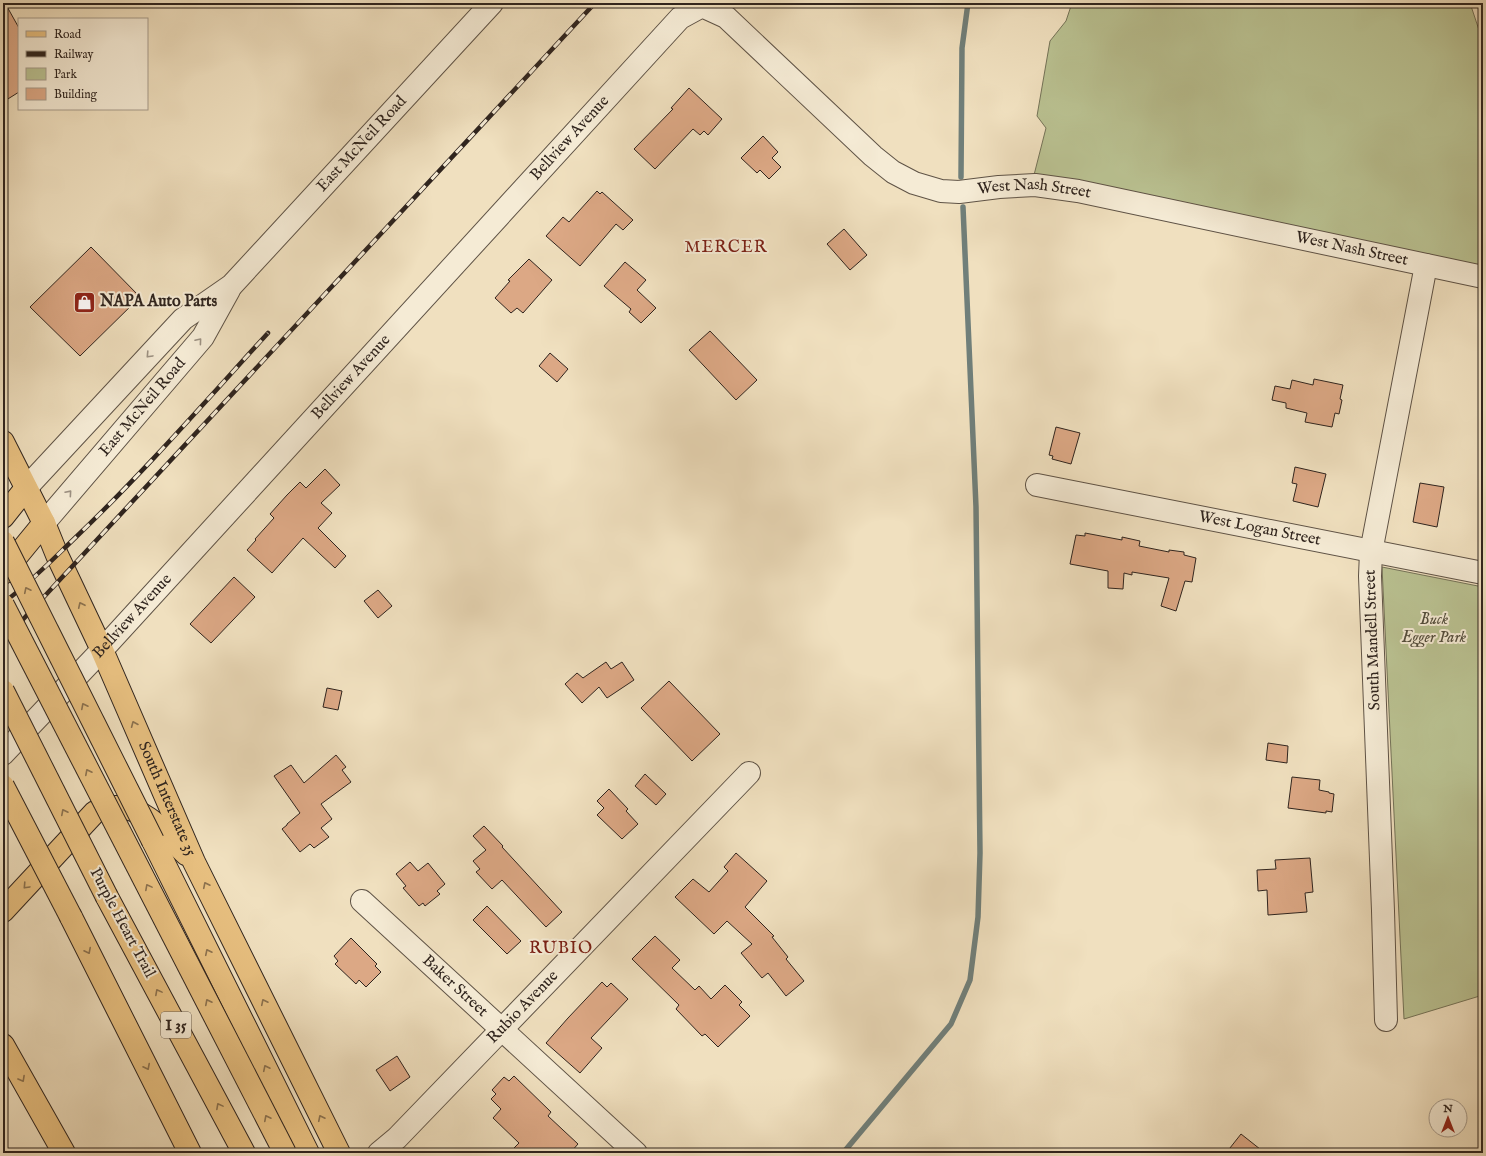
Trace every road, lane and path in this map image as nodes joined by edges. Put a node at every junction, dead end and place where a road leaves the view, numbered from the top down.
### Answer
1 (492, 3) edge
2 (702, 6) joint
3 (1426, 265) junction
4 (1483, 277) edge
5 (232, 285) junction
6 (3, 442) edge
7 (1037, 485) dead end
8 (26, 488) junction
9 (3, 517) edge
10 (44, 523) junction
11 (3, 542) edge
12 (1371, 552) junction
13 (3, 573) edge
14 (1483, 573) edge
15 (3, 605) edge
16 (102, 650) junction
17 (3, 691) edge
18 (3, 754) edge
19 (748, 773) dead end
20 (3, 786) edge
21 (194, 862) junction
22 (362, 901) dead end
23 (3, 911) edge
24 (1386, 1020) dead end
25 (502, 1030) junction
26 (3, 1044) edge
27 (64, 1153) edge
28 (190, 1153) edge
29 (244, 1153) edge
30 (285, 1153) edge
31 (308, 1153) edge
32 (339, 1153) edge
33 (379, 1153) edge
34 (636, 1153) edge

1 - 5 street, East McNeil Road
2 - 3 street, West Nash Street
2 - 16 street, Bellview Avenue
3 - 4 street, West Nash Street
3 - 12 street, South Mandell Street
5 -> 8 street, East McNeil Road
10 -> 5 street, East McNeil Road
6 - 8 main road, South Interstate 35
7 - 12 street, West Logan Street
8 - 9 main road
8 - 10 main road, South Interstate 35
10 - 13 main road
16 -> 10 main road, South Interstate 35
31 -> 11 main road, bridge
12 - 14 street, West Logan Street
12 - 24 street, South Mandell Street
30 -> 15 main road, bridge
16 - 18 street, Bellview Avenue
21 -> 16 main road, South Interstate 35
29 -> 17 main road, Purple Heart Trail / I 35, bridge
19 - 25 street, Rubio Avenue
20 -> 28 main road, bridge
21 -> 23 main road
32 -> 21 main road, South Interstate 35
22 - 25 street, Baker Street
25 - 33 street, Rubio Avenue
25 - 34 street, Baker Street
26 -> 27 main road

